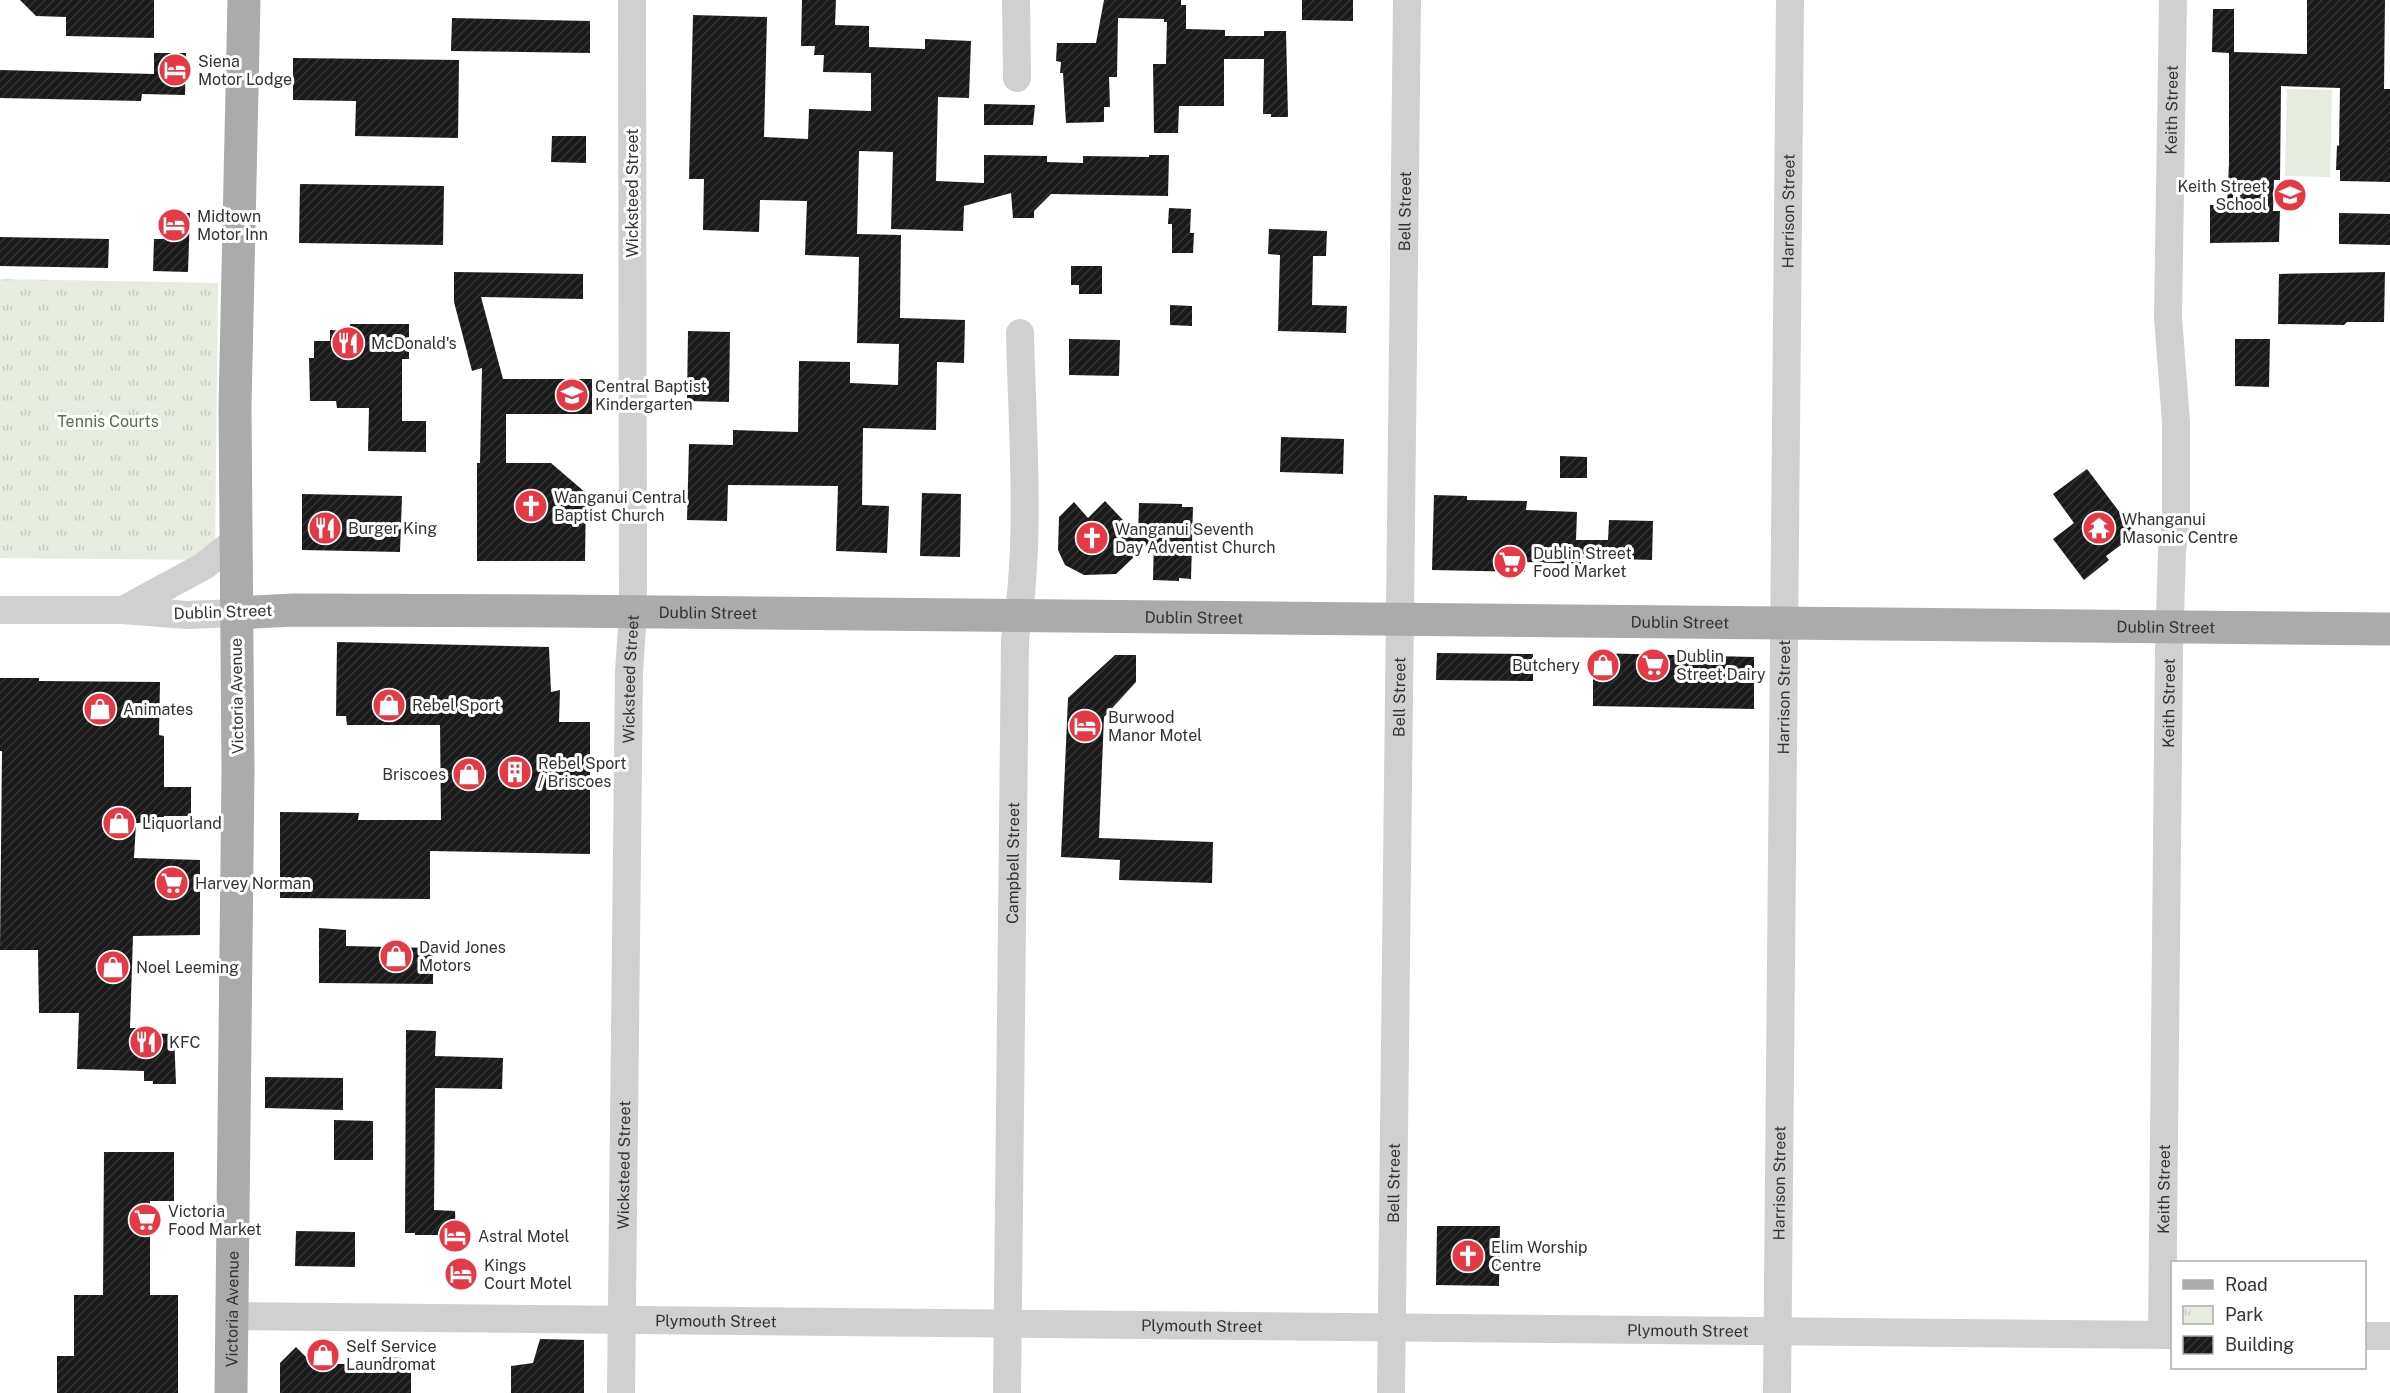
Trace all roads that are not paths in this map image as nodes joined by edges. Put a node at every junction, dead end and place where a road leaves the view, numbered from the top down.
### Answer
1 (244, 0) edge
2 (632, 0) edge
3 (1016, 0) edge
4 (1407, 0) edge
5 (1790, 0) edge
6 (2173, 0) edge
7 (1017, 78) dead end
8 (1020, 333) dead end
9 (235, 542) junction
10 (0, 610) edge
11 (123, 610) junction
12 (633, 612) junction
13 (236, 613) junction
14 (1019, 616) junction
15 (1401, 619) junction
16 (1785, 623) junction
17 (2171, 627) junction
18 (2390, 629) edge
19 (232, 1316) junction
20 (622, 1319) junction
21 (1008, 1323) junction
22 (1393, 1327) junction
23 (1778, 1329) junction
24 (2167, 1335) edge
25 (2366, 1336) edge
26 (2390, 1336) edge
27 (231, 1393) edge
28 (621, 1393) edge
29 (1007, 1393) edge
30 (1391, 1393) edge
31 (1777, 1393) edge

1 - 9 main road, Victoria Avenue
2 - 12 street, Wicksteed Street
3 - 7 street
4 - 15 street, Bell Street
5 - 16 street, Harrison Street
6 - 17 street, Keith Street
8 - 14 street, Campbell Street
9 - 11 street
9 - 13 main road, Victoria Avenue
10 - 11 street, Dublin Street
11 - 13 street, Dublin Street
12 - 13 main road, Dublin Street
12 - 14 main road, Dublin Street
12 - 20 street, Wicksteed Street
13 - 19 main road, Victoria Avenue
14 - 15 main road, Dublin Street
14 - 21 street, Campbell Street
15 - 16 main road, Dublin Street
15 - 22 street, Bell Street
16 - 17 main road, Dublin Street
16 - 23 street, Harrison Street
17 - 18 main road, Dublin Street
17 - 24 street, Keith Street
19 - 20 street, Plymouth Street
19 - 27 main road, Victoria Avenue
20 - 21 street, Plymouth Street
20 - 28 street, Wicksteed Street
21 - 22 street, Plymouth Street
21 - 29 street, Campbell Street
22 - 23 street, Plymouth Street
22 - 30 street, Bell Street
23 - 24 street, Plymouth Street
23 - 31 street, Harrison Street
25 - 26 street

